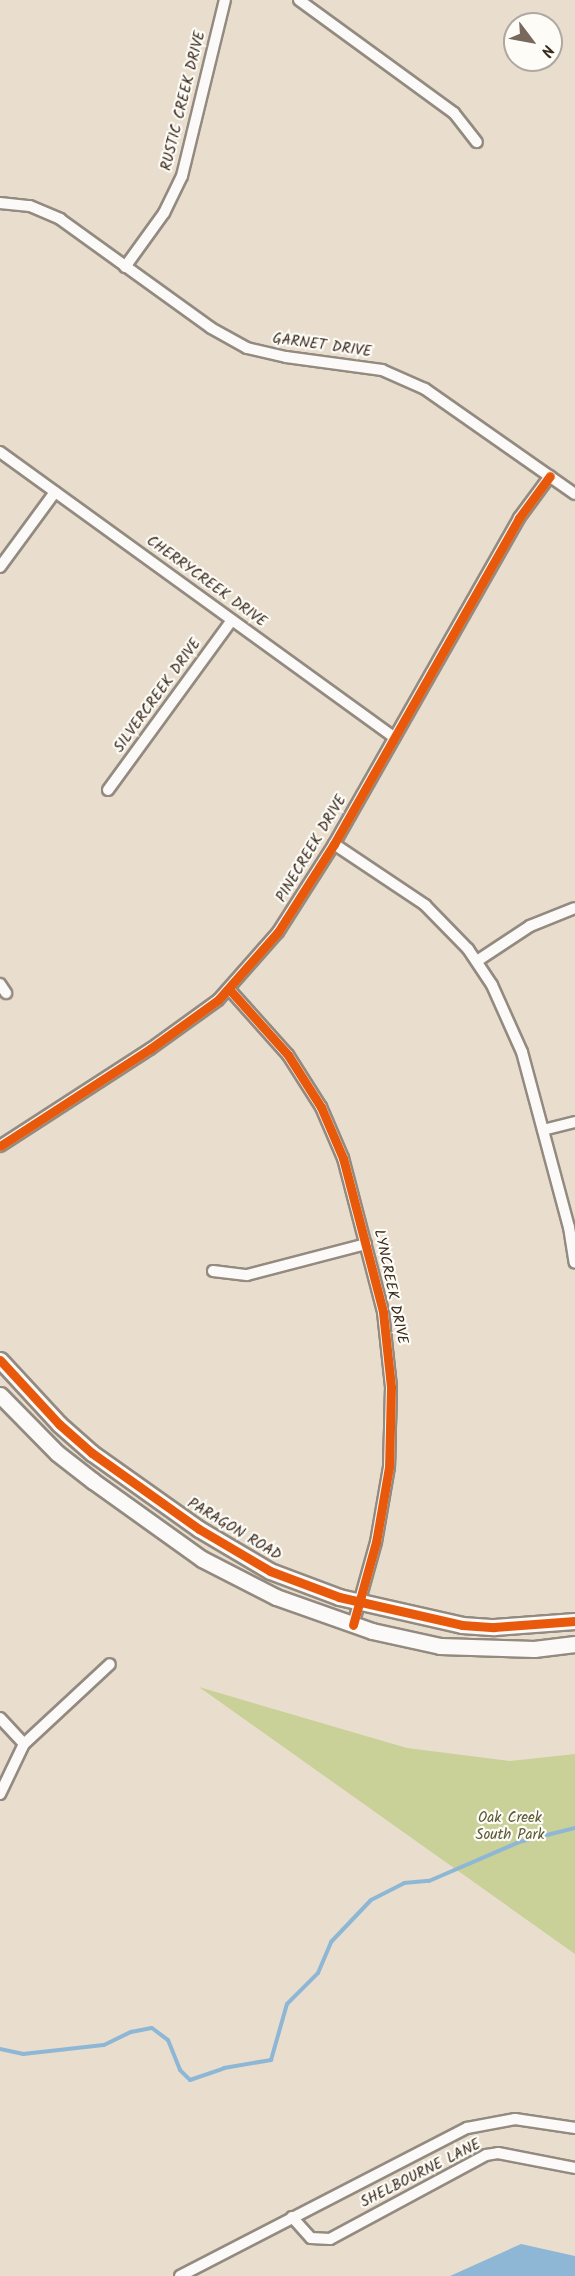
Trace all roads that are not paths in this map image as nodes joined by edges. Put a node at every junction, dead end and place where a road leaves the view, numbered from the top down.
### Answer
1 (225, 0) edge
2 (299, 0) edge
3 (477, 142) dead end
4 (0, 202) edge
5 (125, 267) junction
6 (0, 452) edge
7 (550, 476) junction
8 (55, 492) junction
9 (575, 494) edge
10 (0, 567) edge
11 (232, 620) junction
12 (394, 737) junction
13 (108, 790) dead end
14 (334, 844) junction
15 (575, 908) edge
16 (477, 961) junction
17 (229, 989) junction
18 (575, 1122) edge
19 (543, 1130) junction
20 (0, 1146) edge
21 (366, 1244) junction
22 (575, 1263) edge
23 (213, 1270) dead end
24 (0, 1360) edge
25 (0, 1395) edge
26 (360, 1602) junction
27 (575, 1621) edge
28 (353, 1625) junction
29 (575, 1644) edge
30 (110, 1664) dead end
31 (0, 1718) edge
32 (24, 1744) junction
33 (0, 1794) edge
34 (575, 2128) edge
35 (575, 2168) edge
36 (292, 2217) junction
37 (180, 2276) edge

1 - 5 street, RUSTIC CREEK DRIVE
2 - 3 street
4 - 5 street, GARNET DRIVE
5 - 7 street, GARNET DRIVE
6 - 8 street, CHERRYCREEK DRIVE
7 - 9 street, GARNET DRIVE
7 - 12 street, PINECREEK DRIVE
8 - 10 street
8 - 11 street, CHERRYCREEK DRIVE
11 - 12 street, CHERRYCREEK DRIVE
11 - 13 street, SILVERCREEK DRIVE
12 - 14 street, PINECREEK DRIVE
14 - 16 street
14 - 17 street, PINECREEK DRIVE
15 - 16 street
16 - 19 street
17 - 20 street, PINECREEK DRIVE
17 - 21 street, LYNCREEK DRIVE
18 - 19 street
19 - 22 street
21 - 23 street
21 - 26 street, LYNCREEK DRIVE
24 - 26 street, PARAGON ROAD
25 - 28 street
26 - 27 street, PARAGON ROAD
26 - 28 street, LYNCREEK DRIVE
28 - 29 street
30 - 32 street
31 - 32 street
32 - 33 street
34 - 36 street, SHELBOURNE LANE
35 - 36 street, SHELBOURNE LANE
36 - 37 street, SHELBOURNE LANE

